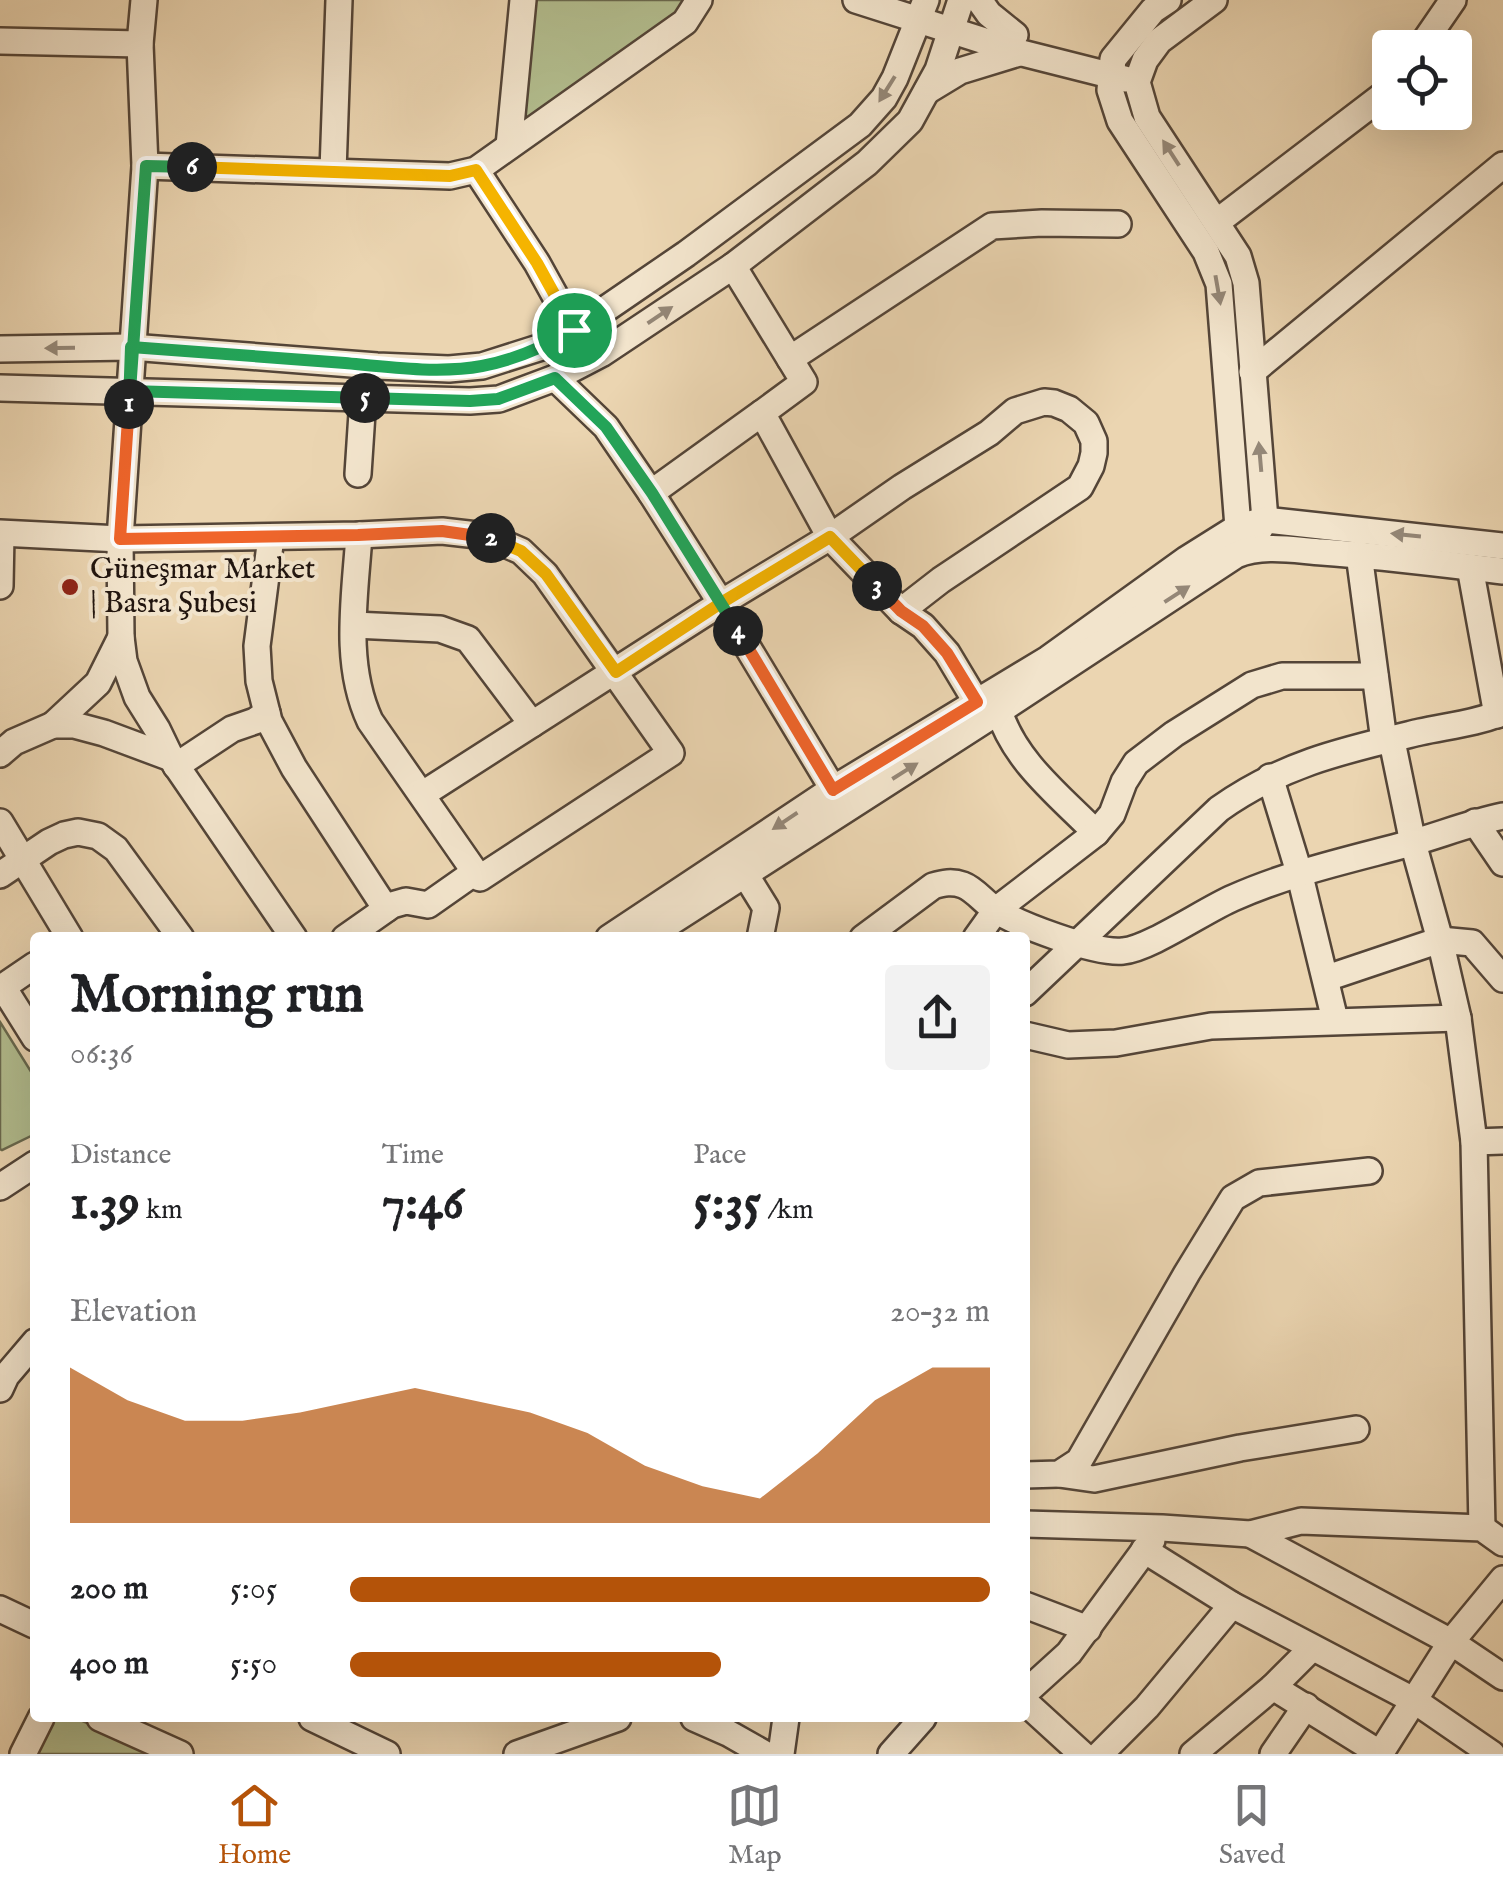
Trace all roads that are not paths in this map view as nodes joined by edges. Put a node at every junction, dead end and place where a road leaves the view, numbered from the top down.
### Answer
1 (144, 0) edge
2 (339, 0) edge
3 (524, 0) edge
4 (699, 0) edge
5 (856, 0) edge
6 (1168, 0) edge
7 (1214, 0) edge
8 (1453, 0) edge
9 (923, 5) edge
10 (963, 11) edge
11 (1432, 30) edge
12 (0, 40) edge
13 (140, 44) junction
14 (1019, 44) junction
15 (1112, 67) junction
16 (1140, 73) junction
17 (927, 90) junction
18 (1372, 104) edge
19 (509, 146) junction
20 (1503, 165) edge
21 (146, 166) junction
22 (476, 170) junction
23 (332, 171) junction
24 (1217, 222) junction
25 (1118, 224) dead end
26 (734, 266) junction
27 (574, 330) junction
28 (131, 347) junction
29 (0, 350) edge
30 (790, 359) junction
31 (1252, 372) junction
32 (555, 378) junction
33 (0, 388) edge
34 (130, 391) junction
35 (363, 398) junction
36 (762, 414) junction
37 (358, 474) dead end
38 (652, 493) junction
39 (1265, 520) junction
40 (0, 533) edge
41 (358, 535) junction
42 (271, 537) junction
43 (830, 537) junction
44 (1243, 538) junction
45 (120, 539) junction
46 (1503, 546) edge
47 (1359, 554) junction
48 (1470, 567) junction
49 (1503, 571) edge
50 (0, 586) edge
51 (721, 603) junction
52 (901, 611) junction
53 (354, 625) junction
54 (121, 637) junction
55 (616, 672) junction
56 (1375, 676) junction
57 (988, 707) junction
58 (1500, 713) edge
59 (267, 714) junction
60 (54, 724) junction
61 (532, 724) junction
62 (1384, 741) junction
63 (0, 754) edge
64 (174, 762) junction
65 (1270, 777) junction
66 (833, 790) junction
67 (422, 794) junction
68 (1503, 816) edge
69 (0, 822) edge
70 (1475, 822) junction
71 (1096, 833) junction
72 (1413, 843) junction
73 (23, 860) junction
74 (1503, 863) edge
75 (475, 872) junction
76 (1299, 872) junction
77 (744, 874) junction
78 (0, 875) edge
79 (386, 909) junction
80 (996, 910) junction
81 (66, 932) edge
82 (177, 932) edge
83 (290, 932) edge
84 (354, 932) edge
85 (619, 932) edge
86 (655, 932) edge
87 (761, 932) edge
88 (870, 932) edge
89 (980, 932) edge
90 (1440, 940) junction
91 (1076, 944) junction
92 (30, 969) edge
93 (1326, 978) junction
94 (1503, 979) edge
95 (1, 988) edge
96 (1030, 988) edge
97 (1458, 1018) junction
98 (1335, 1020) junction
99 (30, 1031) edge
100 (1030, 1037) edge
101 (1503, 1141) edge
102 (1474, 1142) junction
103 (1369, 1171) dead end
104 (30, 1348) edge
105 (2, 1379) edge
106 (1503, 1419) edge
107 (1356, 1429) dead end
108 (1479, 1438) junction
109 (1059, 1474) junction
110 (1030, 1475) edge
111 (1030, 1524) edge
112 (1162, 1528) junction
113 (1250, 1534) junction
114 (1493, 1535) edge
115 (1144, 1550) junction
116 (1499, 1593) edge
117 (1232, 1605) junction
118 (1030, 1606) edge
119 (0, 1609) edge
120 (30, 1623) edge
121 (1088, 1628) junction
122 (1452, 1642) junction
123 (1312, 1648) junction
124 (1503, 1677) edge
125 (1272, 1686) junction
126 (1030, 1688) edge
127 (1415, 1701) junction
128 (1306, 1706) junction
129 (1030, 1707) edge
130 (39, 1722) edge
131 (109, 1722) edge
132 (319, 1722) edge
133 (607, 1722) edge
134 (704, 1722) edge
135 (786, 1722) edge
136 (915, 1722) edge
137 (916, 1722) edge
138 (343, 1735) edge
139 (23, 1754) edge
140 (180, 1754) edge
141 (387, 1754) edge
142 (517, 1754) edge
143 (765, 1754) edge
144 (782, 1754) edge
145 (891, 1754) edge
146 (925, 1754) edge
147 (1082, 1754) edge
148 (1100, 1754) edge
149 (1194, 1754) edge
150 (1273, 1754) edge
151 (1381, 1754) edge
152 (1492, 1754) edge

1 - 13 street
2 - 23 street
3 - 19 street
4 - 19 street
5 - 9 street
6 - 15 street
7 - 16 street
8 - 11 street
9 - 10 street
9 -> 27 street
10 - 14 street
10 - 14 street
10 - 17 street
12 - 13 street
13 - 21 street
14 - 15 street
14 - 17 street
15 - 16 street
15 -> 44 street
24 -> 16 street
17 - 26 street
18 - 24 street
19 - 22 street
20 - 31 street
21 - 23 street
21 - 28 street
22 - 23 street
22 - 27 street
24 - 31 street
25 - 30 street
26 - 30 street
32 -> 26 street
27 - 28 street
28 -> 29 street
28 - 34 street
30 - 36 street
39 -> 31 street
32 - 35 street
32 - 38 street
33 - 34 street
34 - 35 street
34 - 45 street
35 - 37 street
36 - 38 street
36 - 43 street
38 - 51 street
39 - 44 street
46 -> 39 street
40 - 45 street
40 - 50 street
41 - 42 street
41 - 53 street
41 - 55 street
42 - 45 street
42 - 59 street
43 - 51 street
43 - 52 street
43 - 52 street
44 - 47 street
44 - 57 street
45 - 54 street
47 - 48 street
47 - 56 street
48 - 49 street
48 - 58 street
51 - 55 street
51 - 66 street
52 - 57 street
53 - 61 street
53 - 67 street
54 - 60 street
54 - 64 street
55 - 61 street
55 - 75 street
56 - 62 street
56 - 71 street
57 - 66 street
57 - 71 street
77 -> 57 street
58 - 62 street
59 - 64 street
59 - 79 street
60 - 63 street
60 - 64 street
61 - 67 street
62 - 65 street
62 - 72 street
64 - 83 street
65 - 76 street
65 - 91 street
66 -> 85 street
67 - 75 street
68 - 70 street
69 - 73 street
70 - 72 street
70 - 74 street
71 - 80 street
72 - 76 street
72 - 90 street
73 - 78 street
73 - 81 street
73 - 82 street
75 - 79 street
76 - 91 street
76 - 93 street
77 - 86 street
77 - 87 street
79 - 84 street
80 - 88 street
80 - 89 street
80 - 91 street
90 - 93 street
90 - 94 street
90 - 97 street
91 - 96 street
92 - 95 street
93 - 98 street
95 - 99 street
97 - 98 street
97 - 102 street
98 - 100 street
101 - 102 street
102 - 108 street
103 - 109 street
104 - 105 street
106 - 108 street
107 - 109 street
108 - 114 street
109 - 110 street
111 - 112 street
112 - 113 street
112 - 115 street
113 - 114 street
113 - 122 street
115 - 117 street
115 - 121 street
116 - 122 street
117 - 123 street
117 - 148 street
118 - 121 street
119 - 120 street
121 - 126 street
122 - 124 street
122 - 127 street
123 - 125 street
123 - 127 street
125 - 128 street
125 - 149 street
127 - 151 street
127 - 152 street
128 - 150 street
128 - 151 street
129 - 147 street
130 - 139 street
131 - 140 street
132 - 138 street
133 - 142 street
134 - 143 street
135 - 144 street
136 - 145 street
137 - 146 street
138 - 141 street

